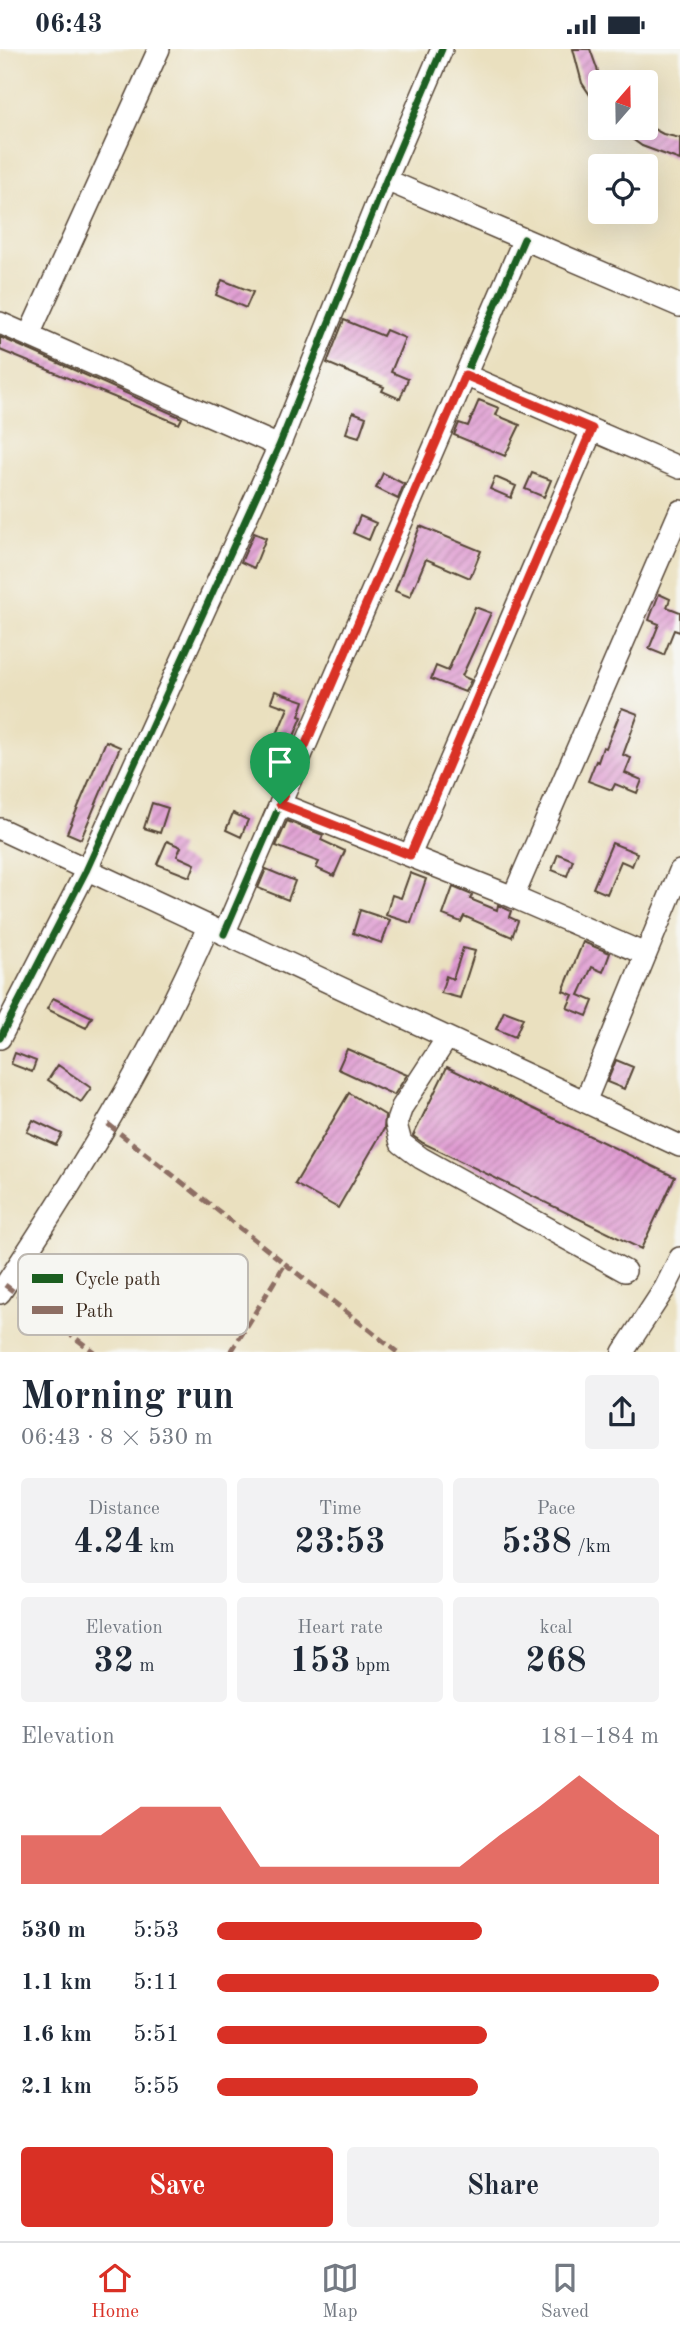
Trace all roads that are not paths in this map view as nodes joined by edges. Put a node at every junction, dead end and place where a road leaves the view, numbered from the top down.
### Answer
1 (159, 49) edge
2 (442, 49) edge
3 (386, 180) junction
4 (524, 239) junction
5 (680, 306) edge
6 (0, 323) edge
7 (29, 335) junction
8 (465, 375) junction
9 (592, 429) junction
10 (279, 446) junction
11 (680, 468) edge
12 (680, 511) edge
13 (280, 804) junction
14 (0, 829) edge
15 (410, 855) junction
16 (86, 870) junction
17 (680, 871) edge
18 (513, 897) junction
19 (216, 931) junction
20 (645, 954) junction
21 (0, 1038) edge
22 (447, 1038) junction
23 (585, 1102) junction
24 (680, 1146) edge
25 (25, 1254) edge
26 (680, 1258) edge
27 (18, 1265) edge
28 (625, 1271) dead end
29 (0, 1293) edge
30 (623, 1352) edge

1 - 7 street
2 - 3 street
3 - 4 street
3 - 10 street
4 - 5 street
4 - 8 street
6 - 7 street
7 - 10 street
8 - 9 street
8 - 13 street
9 - 11 street
9 - 15 street
10 - 16 street
12 - 18 street
13 - 15 street
13 - 19 street
14 - 16 street
15 - 18 street
16 - 19 street
16 - 21 street
17 - 20 street
18 - 20 street
19 - 22 street
19 - 25 street
20 - 23 street
22 - 23 street
22 - 28 street
23 - 24 street
26 - 30 street
27 - 29 street

